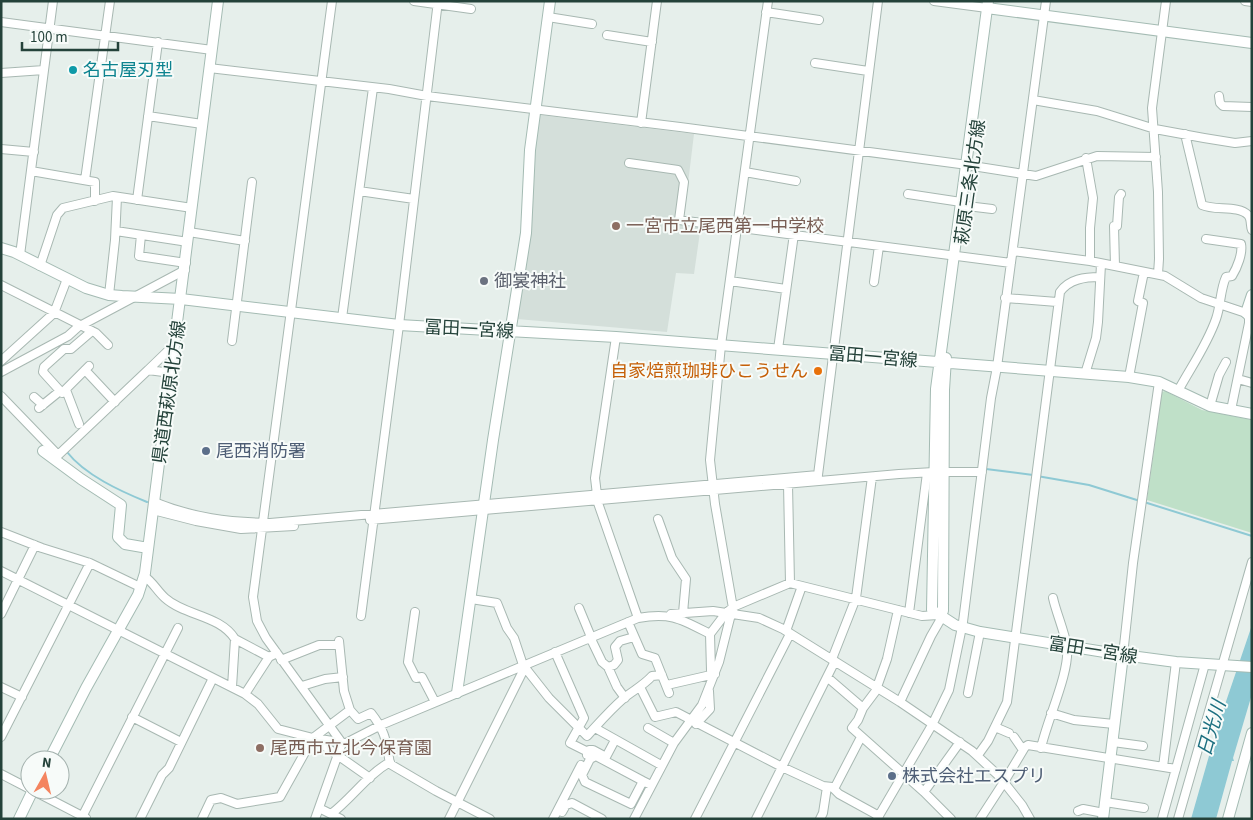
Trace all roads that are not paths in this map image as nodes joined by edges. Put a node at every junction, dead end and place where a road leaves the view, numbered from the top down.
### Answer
1 (53, 1) edge
2 (110, 1) edge
3 (218, 1) edge
4 (332, 1) edge
5 (414, 1) edge
6 (550, 1) edge
7 (657, 1) edge
8 (768, 1) edge
9 (878, 1) edge
10 (934, 1) edge
11 (1046, 1) edge
12 (1166, 1) edge
13 (1245, 1) edge
14 (1252, 2) edge
15 (438, 3) edge
16 (991, 5) edge
17 (471, 9) dead end
18 (766, 12) junction
19 (1043, 16) junction
20 (548, 18) junction
21 (819, 20) dead end
22 (1, 22) edge
23 (592, 24) dead end
24 (49, 28) junction
25 (1162, 31) junction
26 (105, 35) junction
27 (607, 35) dead end
28 (158, 42) junction
29 (652, 42) junction
30 (1252, 43) edge
31 (212, 50) junction
32 (815, 63) dead end
33 (209, 68) junction
34 (44, 70) junction
35 (868, 71) junction
36 (1, 72) edge
37 (321, 82) junction
38 (373, 88) junction
39 (427, 96) junction
40 (1219, 96) dead end
41 (1033, 100) junction
42 (1252, 107) edge
43 (535, 109) junction
44 (148, 116) junction
45 (641, 123) junction
46 (202, 124) junction
47 (1154, 128) junction
48 (1185, 134) junction
49 (749, 137) junction
50 (1252, 141) edge
51 (1, 149) edge
52 (858, 151) junction
53 (34, 152) junction
54 (1156, 157) junction
55 (1086, 158) junction
56 (629, 163) dead end
57 (969, 166) junction
58 (32, 171) junction
59 (745, 172) junction
60 (1023, 174) junction
61 (85, 180) junction
62 (796, 181) dead end
63 (252, 182) dead end
64 (359, 191) junction
65 (908, 194) dead end
66 (1121, 194) dead end
67 (117, 197) junction
68 (414, 199) junction
69 (137, 200) junction
70 (95, 201) junction
71 (964, 204) junction
72 (192, 208) junction
73 (992, 209) dead end
74 (738, 227) junction
75 (1252, 230) edge
76 (116, 232) junction
77 (794, 234) junction
78 (141, 235) junction
79 (189, 237) junction
80 (1206, 239) dead end
81 (245, 241) junction
82 (847, 242) junction
83 (879, 246) junction
84 (1, 248) edge
85 (1013, 250) junction
86 (20, 255) junction
87 (957, 256) junction
88 (1090, 262) junction
89 (1011, 263) junction
90 (1101, 264) junction
91 (40, 266) junction
92 (185, 266) junction
93 (1114, 266) junction
94 (1144, 272) junction
95 (1158, 274) junction
96 (1100, 277) junction
97 (66, 279) junction
98 (730, 281) junction
99 (874, 282) dead end
100 (1, 285) edge
101 (786, 289) junction
102 (1252, 294) edge
103 (109, 295) junction
104 (136, 297) junction
105 (1005, 298) junction
106 (181, 299) junction
107 (1057, 302) junction
108 (1220, 304) junction
109 (238, 306) junction
110 (291, 312) junction
111 (54, 313) junction
112 (342, 318) junction
113 (1249, 320) edge
114 (399, 325) junction
115 (82, 326) junction
116 (510, 330) junction
117 (92, 331) junction
118 (616, 337) junction
119 (232, 341) dead end
120 (175, 344) junction
121 (108, 345) dead end
122 (721, 345) junction
123 (778, 349) junction
124 (833, 353) junction
125 (1, 361) edge
126 (943, 362) junction
127 (1226, 362) dead end
128 (997, 367) junction
129 (148, 370) junction
130 (1049, 371) junction
131 (1, 372) edge
132 (171, 373) junction
133 (1085, 374) junction
134 (1129, 377) junction
135 (1238, 379) junction
136 (1159, 382) junction
137 (1252, 383) edge
138 (63, 390) junction
139 (1178, 391) junction
140 (1, 396) edge
141 (34, 397) dead end
142 (115, 402) junction
143 (1210, 406) junction
144 (1231, 410) junction
145 (1252, 414) edge
146 (79, 424) dead end
147 (43, 451) dead end
148 (56, 457) junction
149 (983, 470) junction
150 (935, 472) junction
151 (872, 477) junction
152 (788, 484) junction
153 (713, 488) junction
154 (597, 498) junction
155 (154, 506) junction
156 (484, 507) junction
157 (373, 517) junction
158 (658, 519) dead end
159 (262, 525) junction
160 (1, 532) edge
161 (35, 545) junction
162 (148, 548) junction
163 (1252, 562) edge
164 (90, 563) junction
165 (1, 571) edge
166 (144, 576) junction
167 (19, 580) junction
168 (790, 582) junction
169 (802, 586) junction
170 (140, 587) junction
171 (856, 598) junction
172 (1053, 598) dead end
173 (471, 599) junction
174 (68, 605) junction
175 (578, 608) dead end
176 (898, 610) junction
177 (415, 612) dead end
178 (731, 612) junction
179 (683, 613) junction
180 (909, 613) junction
181 (1, 614) edge
182 (655, 615) junction
183 (361, 616) dead end
184 (940, 616) junction
185 (638, 618) junction
186 (628, 622) junction
187 (962, 626) junction
188 (178, 628) dead end
189 (118, 630) junction
190 (788, 632) junction
191 (980, 632) junction
192 (710, 634) junction
193 (634, 636) junction
194 (591, 637) junction
195 (1016, 638) junction
196 (235, 639) junction
197 (1066, 647) junction
198 (556, 652) junction
199 (166, 654) junction
200 (1123, 655) junction
201 (279, 656) junction
202 (269, 657) junction
203 (833, 660) junction
204 (1176, 662) junction
205 (1205, 664) junction
206 (1225, 665) junction
207 (524, 666) junction
208 (608, 667) junction
209 (1252, 667) edge
210 (715, 674) junction
211 (662, 675) junction
212 (343, 677) junction
213 (827, 677) junction
214 (213, 678) junction
215 (667, 685) junction
216 (302, 686) junction
217 (1, 687) edge
218 (232, 687) junction
219 (640, 687) junction
220 (877, 688) junction
221 (458, 693) junction
222 (669, 693) dead end
223 (245, 694) junction
224 (968, 694) dead end
225 (22, 697) junction
226 (625, 698) junction
227 (435, 702) junction
228 (900, 702) junction
229 (863, 708) junction
230 (350, 710) junction
231 (1050, 713) junction
232 (132, 717) junction
233 (693, 722) junction
234 (1114, 724) junction
235 (330, 725) junction
236 (381, 725) junction
237 (932, 725) junction
238 (578, 727) junction
239 (995, 727) junction
240 (595, 728) junction
241 (648, 728) dead end
242 (1252, 733) edge
243 (1, 737) edge
244 (860, 737) junction
245 (313, 738) junction
246 (615, 740) junction
247 (181, 742) junction
248 (735, 742) junction
249 (960, 742) junction
250 (1113, 742) junction
251 (342, 743) junction
252 (674, 743) junction
253 (1143, 746) dead end
254 (1041, 748) junction
255 (54, 750) edge
256 (1023, 750) junction
257 (588, 752) junction
258 (338, 754) junction
259 (978, 755) junction
260 (1111, 759) junction
261 (390, 762) junction
262 (661, 765) junction
263 (782, 767) junction
264 (1163, 767) junction
265 (1012, 769) junction
266 (1176, 769) junction
267 (1020, 773) dead end
268 (1, 774) edge
269 (904, 775) junction
270 (370, 778) junction
271 (1004, 782) junction
272 (647, 783) junction
273 (20, 784) edge
274 (831, 788) junction
275 (924, 792) junction
276 (28, 800) edge
277 (50, 800) edge
278 (457, 802) junction
279 (319, 808) junction
280 (1144, 808) dead end
281 (1078, 811) dead end
282 (1104, 811) edge
283 (331, 814) junction
284 (83, 818) edge
285 (878, 818) edge
286 (19, 819) edge
287 (140, 819) edge
288 (202, 819) edge
289 (315, 819) edge
290 (340, 819) edge
291 (449, 819) edge
292 (490, 819) edge
293 (554, 819) edge
294 (559, 819) edge
295 (602, 819) edge
296 (634, 819) edge
297 (696, 819) edge
298 (756, 819) edge
299 (820, 819) edge
300 (951, 819) edge
301 (980, 819) edge
302 (1030, 819) edge
303 (1162, 819) edge
304 (1178, 819) edge
305 (1228, 819) edge

1 - 24 street
2 - 26 street
3 - 31 main road, 県道西萩原北方線
4 - 37 street
5 - 15 street
6 - 20 main road
7 - 29 street
8 - 18 street
9 - 35 street
10 - 16 street
11 - 19 street
12 - 25 street
13 - 14 street
15 - 17 street
15 - 39 street
16 - 19 main road
16 - 57 main road, 萩原三条北方線
18 - 21 street
18 - 49 street
19 - 25 main road
19 - 41 street
20 - 23 street
20 - 43 main road
22 - 24 street
24 - 26 street
24 - 34 street
25 - 30 main road
25 - 47 street
26 - 28 street
26 - 61 street
27 - 29 street
28 - 31 street
28 - 44 street
29 - 45 street
31 - 33 main road, 県道西萩原北方線
32 - 35 street
33 - 37 street
33 - 46 main road, 県道西萩原北方線
34 - 36 street
34 - 53 street
35 - 52 street
37 - 38 street
37 - 110 street
38 - 39 street
38 - 64 street
39 - 43 street
39 - 68 street
40 - 42 street
41 - 47 street
41 - 60 street
43 - 45 street
43 - 116 main road
44 - 46 street
44 - 69 street
45 - 49 street
46 - 72 main road, 県道西萩原北方線
47 - 48 street
47 - 54 street
48 - 50 street
48 - 75 street
49 - 52 street
49 - 59 street
51 - 53 street
52 - 57 street
52 - 82 street
53 - 58 street
54 - 55 street
54 - 95 street
55 - 60 street
55 - 88 street
56 - 74 street
57 - 60 street
57 - 71 main road, 萩原三条北方線
58 - 61 street
58 - 86 street
59 - 62 street
59 - 74 street
60 - 85 street
61 - 70 street
63 - 81 street
64 - 68 street
64 - 112 street
65 - 71 street
66 - 93 street
67 - 69 street
67 - 70 street
67 - 76 street
68 - 114 street
69 - 72 street
70 - 91 street
71 - 73 street
71 - 87 main road, 萩原三条北方線
72 - 79 main road, 県道西萩原北方線
74 - 77 street
74 - 98 street
76 - 78 street
76 - 103 street
77 - 82 street
77 - 101 street
78 - 79 street
78 - 92 street
79 - 81 street
79 - 92 main road, 県道西萩原北方線
80 - 108 street
81 - 109 street
82 - 83 street
82 - 124 street
83 - 87 street
83 - 99 street
84 - 86 main road, 冨田一宮線
85 - 88 street
85 - 89 street
86 - 91 main road, 冨田一宮線
87 - 89 street
87 - 126 main road, 萩原三条北方線
88 - 90 street
89 - 105 street
90 - 93 street
90 - 96 street
91 - 97 main road, 冨田一宮線
92 - 104 street
92 - 106 main road, 県道西萩原北方線
93 - 94 street
94 - 95 street
94 - 134 street
95 - 108 street
96 - 107 street
96 - 133 street
97 - 103 main road, 冨田一宮線
97 - 111 street
98 - 101 street
98 - 122 street
100 - 111 street
101 - 123 street
102 - 113 main road
103 - 104 main road, 冨田一宮線
104 - 106 main road, 冨田一宮線
104 - 115 street
105 - 107 street
105 - 128 street
106 - 109 main road, 冨田一宮線
106 - 120 main road, 県道西萩原北方線
107 - 130 street
108 - 113 street
108 - 139 street
109 - 110 main road, 冨田一宮線
109 - 119 street
110 - 112 main road, 冨田一宮線
110 - 159 street
111 - 115 street
111 - 125 street
112 - 114 main road, 冨田一宮線
113 - 135 street
114 - 116 main road, 冨田一宮線
114 - 157 street
115 - 117 street
115 - 131 street
116 - 118 main road, 冨田一宮線
116 - 156 main road
117 - 121 street
117 - 138 street
118 - 122 main road, 冨田一宮線
118 - 154 street
120 - 129 street
120 - 132 main road, 県道西萩原北方線
122 - 123 main road, 冨田一宮線
122 - 153 street
123 - 124 main road, 冨田一宮線
124 - 126 main road, 冨田一宮線
124 - 153 street
126 - 128 main road, 冨田一宮線
126 - 150 main road
127 - 143 street
128 - 130 main road, 冨田一宮線
128 - 149 street
129 - 132 street
129 - 142 street
130 - 133 main road, 冨田一宮線
130 - 195 street
132 - 155 main road, 県道西萩原北方線
133 - 134 main road, 冨田一宮線
134 - 136 main road, 冨田一宮線
135 - 137 street
135 - 144 street
136 - 139 main road, 冨田一宮線
136 - 200 street
138 - 141 street
138 - 142 street
138 - 146 street
139 - 143 main road, 冨田一宮線
140 - 148 street
142 - 148 street
143 - 144 main road, 冨田一宮線
144 - 145 main road, 冨田一宮線
147 - 148 main road
148 - 162 main road
149 - 150 street
149 - 187 street
150 - 151 street
150 - 180 street
150 - 184 main road
151 - 152 street
151 - 171 street
152 - 153 street
152 - 168 street
153 - 154 street
153 - 178 street
154 - 156 street
154 - 185 street
155 - 159 street
155 - 162 main road, 県道西萩原北方線
156 - 157 street
156 - 173 main road
157 - 159 street
157 - 183 street
158 - 179 street
159 - 201 street
160 - 161 street
161 - 164 street
161 - 167 street
162 - 166 main road, 県道西萩原北方線
163 - 206 street
164 - 170 street
164 - 174 street
165 - 167 street
166 - 170 main road, 県道西萩原北方線
166 - 196 street
167 - 174 street
167 - 181 street
168 - 169 street
168 - 178 street
169 - 171 street
169 - 190 street
170 - 189 main road, 県道西萩原北方線
171 - 176 street
171 - 203 street
172 - 197 street
173 - 207 street
173 - 221 main road
174 - 189 street
174 - 225 street
175 - 194 street
176 - 180 street
176 - 220 street
177 - 227 street
178 - 179 street
178 - 190 street
178 - 192 street
178 - 210 street
179 - 182 street
180 - 184 street
182 - 185 street
182 - 192 street
184 - 187 main road, 富田一宮線
184 - 228 street
185 - 186 street
186 - 193 street
186 - 194 street
187 - 191 main road, 富田一宮線
187 - 237 street
188 - 199 street
189 - 199 street
189 - 255 main road, 県道西萩原北方線
190 - 203 street
190 - 248 street
191 - 195 main road, 富田一宮線
191 - 224 street
192 - 210 street
193 - 208 street
193 - 211 street
194 - 198 street
194 - 208 street
195 - 197 main road, 富田一宮線
195 - 239 street
196 - 202 street
196 - 218 street
197 - 200 main road, 富田一宮線
197 - 231 street
198 - 207 street
198 - 238 street
199 - 214 street
199 - 232 street
200 - 204 main road, 富田一宮線
200 - 234 main road
201 - 202 street
201 - 212 street
201 - 216 street
202 - 223 street
203 - 213 street
203 - 220 street
204 - 205 main road, 富田一宮線
204 - 264 street
205 - 206 main road, 富田一宮線
205 - 266 street
206 - 209 main road, 富田一宮線
206 - 304 street
207 - 221 street
207 - 238 street
207 - 278 street
208 - 226 street
210 - 215 street
210 - 233 street
211 - 215 street
211 - 219 street
212 - 216 street
212 - 230 street
213 - 229 street
213 - 263 street
214 - 218 street
214 - 247 street
215 - 222 street
216 - 235 street
217 - 225 street
218 - 223 street
219 - 226 street
219 - 233 street
220 - 228 street
220 - 229 street
221 - 227 street
223 - 245 street
225 - 243 street
226 - 240 street
227 - 236 street
228 - 237 street
229 - 244 street
230 - 235 street
230 - 236 street
231 - 234 street
231 - 254 street
232 - 247 street
232 - 284 street
233 - 248 street
233 - 252 street
234 - 250 main road
235 - 245 street
235 - 251 street
236 - 251 street
236 - 261 street
237 - 249 street
237 - 269 street
238 - 240 street
238 - 257 street
239 - 256 street
239 - 259 street
240 - 246 street
241 - 252 street
242 - 305 main road
244 - 269 street
244 - 274 street
245 - 251 street
245 - 258 street
245 - 288 street
246 - 257 street
246 - 262 street
247 - 287 street
248 - 263 street
248 - 297 street
249 - 259 street
249 - 275 street
250 - 253 street
250 - 260 main road
251 - 258 street
252 - 262 street
254 - 256 street
254 - 260 street
256 - 265 street
257 - 293 street
258 - 270 street
258 - 279 street
259 - 271 street
260 - 264 street
260 - 282 main road
261 - 270 street
261 - 278 street
262 - 272 street
263 - 274 street
263 - 298 street
264 - 266 street
265 - 267 street
265 - 271 street
266 - 303 street
268 - 273 street
269 - 275 street
269 - 285 street
270 - 283 street
271 - 301 street
271 - 302 street
272 - 272 street
272 - 296 street
274 - 285 street
274 - 299 street
275 - 300 street
276 - 286 main road
277 - 284 street
278 - 291 street
278 - 292 street
279 - 283 street
279 - 289 street
280 - 282 street
281 - 282 street
283 - 290 street
294 - 295 street

